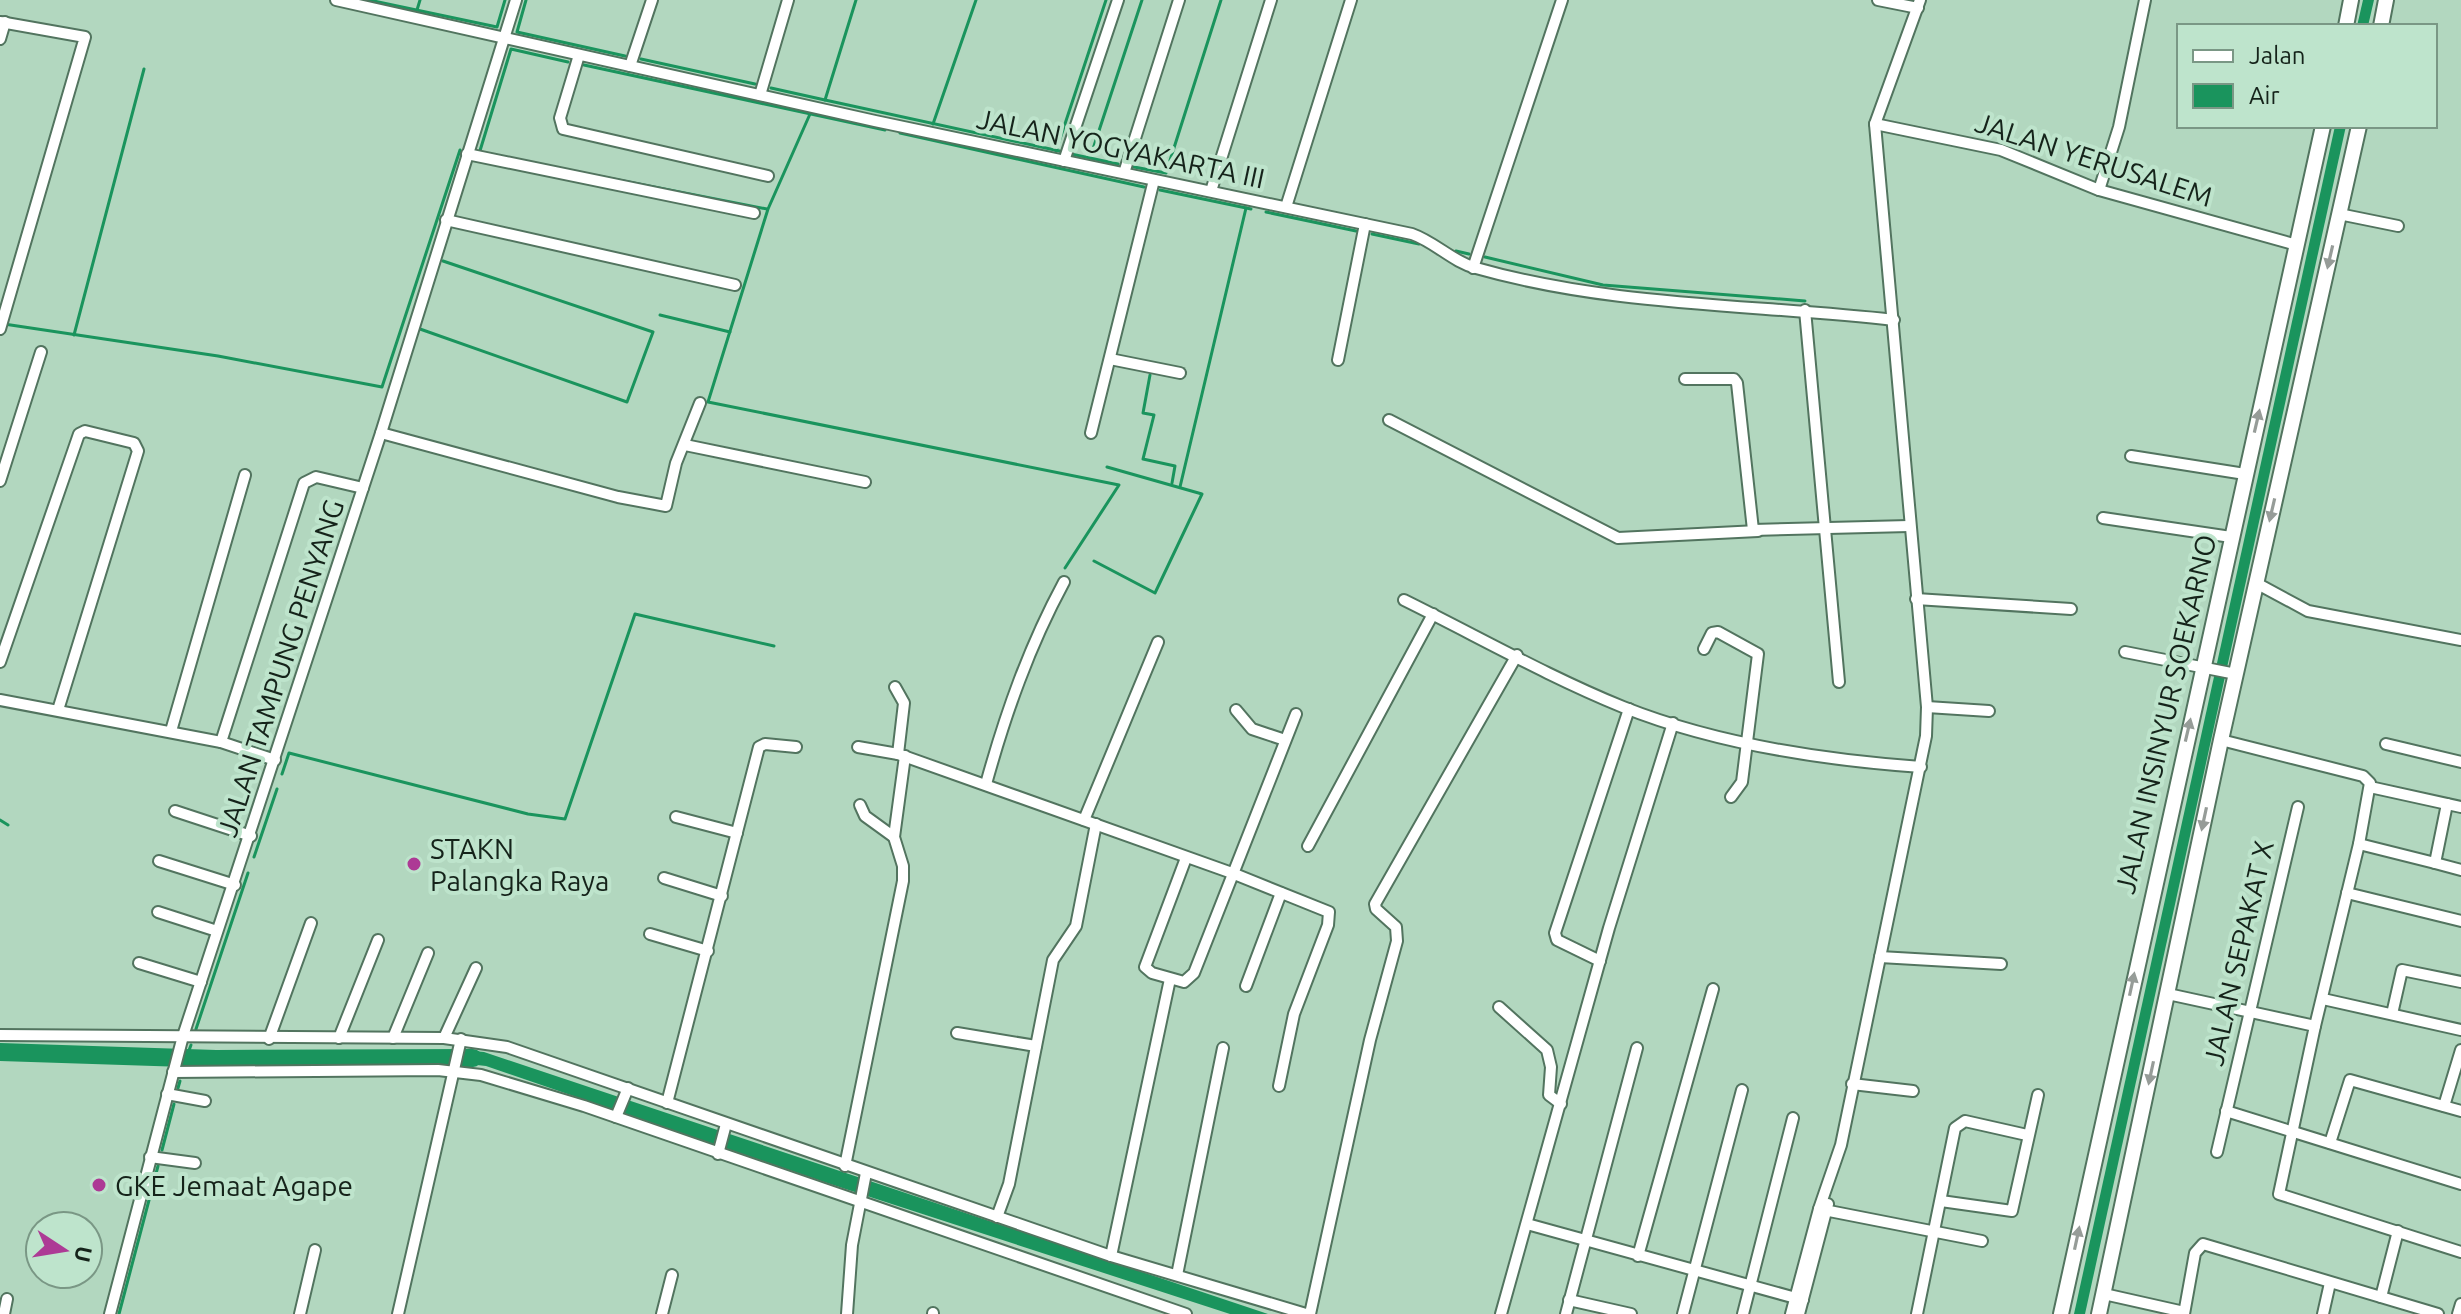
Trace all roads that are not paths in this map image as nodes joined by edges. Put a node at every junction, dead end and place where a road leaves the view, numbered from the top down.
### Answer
1 (336, 0) edge
2 (516, 0) edge
3 (652, 0) edge
4 (788, 0) edge
5 (1118, 0) edge
6 (1179, 0) edge
7 (1271, 0) edge
8 (1351, 0) edge
9 (1562, 0) edge
10 (1878, 0) edge
11 (2145, 0) edge
12 (2351, 0) edge
13 (2386, 0) edge
14 (1919, 4) edge
15 (2, 22) edge
16 (2346, 24) edge
17 (2381, 24) edge
18 (0, 39) edge
19 (505, 39) junction
20 (579, 55) junction
21 (630, 66) junction
22 (760, 95) junction
23 (1875, 124) junction
24 (2323, 128) edge
25 (2359, 128) edge
26 (467, 154) junction
27 (1064, 161) junction
28 (1124, 173) junction
29 (768, 176) dead end
30 (1154, 180) junction
31 (2099, 190) junction
32 (1211, 191) junction
33 (1286, 207) junction
34 (754, 213) dead end
35 (2339, 214) junction
36 (446, 220) junction
37 (1365, 224) junction
38 (2398, 226) dead end
39 (2297, 245) junction
40 (1473, 268) junction
41 (735, 285) dead end
42 (1805, 310) junction
43 (1894, 320) junction
44 (0, 329) edge
45 (41, 352) dead end
46 (1110, 359) junction
47 (1338, 360) dead end
48 (1180, 373) dead end
49 (1685, 379) dead end
50 (700, 403) dead end
51 (1389, 420) dead end
52 (381, 433) junction
53 (1091, 433) dead end
54 (685, 445) junction
55 (2131, 456) dead end
56 (2245, 474) junction
57 (245, 475) dead end
58 (0, 481) edge
59 (865, 482) dead end
60 (363, 488) junction
61 (2103, 518) dead end
62 (1909, 526) junction
63 (1825, 530) junction
64 (1758, 531) junction
65 (2231, 537) junction
66 (1064, 582) dead end
67 (2256, 583) junction
68 (1916, 599) junction
69 (1404, 600) dead end
70 (2071, 609) dead end
71 (1433, 614) junction
72 (2461, 640) edge
73 (1158, 642) dead end
74 (1704, 649) dead end
75 (2125, 652) dead end
76 (1517, 655) junction
77 (0, 662) edge
78 (2221, 670) junction
79 (1839, 682) dead end
80 (895, 687) dead end
81 (0, 700) edge
82 (1927, 707) junction
83 (1629, 709) junction
84 (58, 710) junction
85 (1236, 710) dead end
86 (1989, 711) dead end
87 (1296, 714) dead end
88 (1673, 723) junction
89 (171, 731) junction
90 (1285, 740) junction
91 (2221, 740) junction
92 (1748, 741) junction
93 (221, 742) junction
94 (2386, 744) dead end
95 (796, 747) dead end
96 (858, 747) dead end
97 (902, 755) junction
98 (275, 760) junction
99 (2461, 762) edge
100 (1921, 767) junction
101 (986, 784) junction
102 (2370, 787) junction
103 (1731, 797) dead end
104 (2447, 804) junction
105 (860, 805) dead end
106 (2298, 807) dead end
107 (2461, 807) edge
108 (175, 811) dead end
109 (676, 817) dead end
110 (1084, 820) junction
111 (1096, 824) junction
112 (737, 833) junction
113 (251, 836) junction
114 (894, 837) junction
115 (2359, 844) junction
116 (1308, 846) dead end
117 (1186, 858) junction
118 (159, 861) dead end
119 (2435, 863) junction
120 (2461, 870) edge
121 (1232, 873) junction
122 (664, 878) dead end
123 (235, 885) junction
124 (1281, 893) junction
125 (2347, 893) junction
126 (722, 896) junction
127 (158, 912) dead end
128 (2461, 921) edge
129 (311, 923) dead end
130 (217, 931) junction
131 (650, 934) dead end
132 (378, 940) dead end
133 (708, 951) junction
134 (428, 953) dead end
135 (1880, 957) junction
136 (1600, 961) junction
137 (139, 963) dead end
138 (2001, 964) dead end
139 (476, 968) dead end
140 (1170, 979) junction
141 (201, 982) junction
142 (2461, 982) edge
143 (1246, 986) dead end
144 (1713, 989) dead end
145 (2168, 994) junction
146 (2323, 999) junction
147 (1499, 1007) dead end
148 (2250, 1010) junction
149 (2392, 1014) junction
150 (2315, 1026) junction
151 (2461, 1030) edge
152 (957, 1033) dead end
153 (0, 1035) edge
154 (183, 1036) junction
155 (339, 1038) junction
156 (393, 1038) junction
157 (444, 1038) junction
158 (269, 1039) junction
159 (460, 1044) junction
160 (1036, 1046) junction
161 (1223, 1048) dead end
162 (1637, 1048) dead end
163 (2461, 1050) edge
164 (176, 1063) junction
165 (455, 1066) junction
166 (1852, 1084) junction
167 (1279, 1086) dead end
168 (1742, 1090) dead end
169 (627, 1091) junction
170 (1913, 1091) dead end
171 (167, 1094) junction
172 (2038, 1095) dead end
173 (205, 1101) dead end
174 (667, 1103) junction
175 (1561, 1104) junction
176 (2444, 1106) junction
177 (2226, 1111) junction
178 (2461, 1111) edge
179 (617, 1115) junction
180 (1793, 1118) dead end
181 (2293, 1130) junction
182 (2027, 1135) junction
183 (722, 1140) junction
184 (2330, 1143) junction
185 (2217, 1152) dead end
186 (150, 1157) junction
187 (195, 1163) dead end
188 (845, 1166) junction
189 (2461, 1183) edge
190 (863, 1188) junction
191 (1941, 1201) junction
192 (1822, 1210) junction
193 (997, 1217) junction
194 (1527, 1224) junction
195 (2398, 1231) junction
196 (1936, 1232) junction
197 (1585, 1241) junction
198 (1982, 1241) dead end
199 (315, 1250) dead end
200 (2461, 1252) edge
201 (1111, 1256) junction
202 (1638, 1256) junction
203 (1693, 1272) junction
204 (672, 1275) dead end
205 (1177, 1275) junction
206 (2330, 1283) junction
207 (1750, 1287) junction
208 (2104, 1294) junction
209 (2381, 1297) junction
210 (7, 1299) dead end
211 (1799, 1299) junction
212 (1569, 1300) junction
213 (2461, 1304) edge
214 (2184, 1313) edge
215 (4, 1314) edge
216 (110, 1314) edge
217 (300, 1314) edge
218 (398, 1314) edge
219 (662, 1314) edge
220 (847, 1314) edge
221 (1186, 1314) edge
222 (1308, 1314) edge
223 (1501, 1314) edge
224 (1566, 1314) edge
225 (1631, 1314) edge
226 (1683, 1314) edge
227 (1743, 1314) edge
228 (1791, 1314) edge
229 (1799, 1314) edge
230 (1917, 1314) edge
231 (2061, 1314) edge
232 (2099, 1314) edge
233 (2323, 1314) edge
234 (2438, 1314) edge
235 (2458, 1314) edge

1 - 19 street, JALAN YOGYAKARTA III
2 - 19 street, JALAN TAMPUNG PENYANG
3 - 21 street
4 - 22 street
5 - 27 street
6 - 28 street
7 - 32 street
8 - 33 street
9 - 40 street
10 - 14 street
11 - 31 street
12 - 16 street
13 - 17 street
14 - 23 street
15 - 18 street
15 - 44 street
19 - 20 street, JALAN YOGYAKARTA III
19 - 26 street, JALAN TAMPUNG PENYANG
20 - 21 street, JALAN YOGYAKARTA III
20 - 29 street
21 - 22 street, JALAN YOGYAKARTA III
22 - 27 street, JALAN YOGYAKARTA III
23 - 31 street, JALAN YERUSALEM
23 - 43 street
24 - 39 street, JALAN INSINYUR SOEKARNO
25 - 35 street, JALAN INSINYUR SOEKARNO
26 - 34 street
26 - 36 street, JALAN TAMPUNG PENYANG
27 - 28 street, JALAN YOGYAKARTA III
28 - 30 street, JALAN YOGYAKARTA III
30 - 32 street, JALAN YOGYAKARTA III
30 - 46 street
31 - 39 street, JALAN YERUSALEM
32 - 33 street, JALAN YOGYAKARTA III
33 - 37 street, JALAN YOGYAKARTA III
35 - 38 street
35 -> 67 street, JALAN INSINYUR SOEKARNO
36 - 41 street
36 - 52 street, JALAN TAMPUNG PENYANG
37 - 40 street, JALAN YOGYAKARTA III
37 - 47 street
56 -> 39 street, JALAN INSINYUR SOEKARNO
40 - 42 street, JALAN YOGYAKARTA III
42 - 43 street, JALAN YOGYAKARTA III
42 - 63 street
43 - 62 street
45 - 58 street
46 - 48 street
46 - 53 street
49 - 64 street
50 - 54 street
51 - 64 street
52 - 54 street
52 - 60 street, JALAN TAMPUNG PENYANG
54 - 59 street
55 - 56 street
56 - 65 street, JALAN INSINYUR SOEKARNO
57 - 89 street
60 - 93 street
60 - 98 street, JALAN TAMPUNG PENYANG
61 - 65 street
62 - 63 street
62 - 68 street
63 - 64 street
63 - 79 street
65 - 78 street, JALAN INSINYUR SOEKARNO
66 - 101 street
67 - 72 street
67 - 78 street, JALAN INSINYUR SOEKARNO
68 - 70 street
68 - 82 street
69 - 71 street
71 - 76 street
71 - 116 street
73 - 110 street
74 - 92 street
75 - 78 street
76 - 83 street
76 - 222 street
77 - 84 street
78 - 91 street, JALAN INSINYUR SOEKARNO
231 -> 78 street, JALAN INSINYUR SOEKARNO
80 - 97 street
81 - 84 street
82 - 86 street
82 - 100 street
83 - 88 street
83 - 136 street
84 - 89 street
85 - 90 street
87 - 90 street
88 - 92 street
88 - 136 street
89 - 93 street
90 - 121 street
91 - 102 street
91 -> 145 street, JALAN INSINYUR SOEKARNO
92 - 100 street
92 - 103 street
93 - 98 street
94 - 99 street
95 - 112 street
96 - 97 street
97 - 101 street
97 - 114 street
98 - 113 street, JALAN TAMPUNG PENYANG
100 - 135 street
101 - 110 street
102 - 104 street
102 - 115 street
104 - 107 street
104 - 119 street
105 - 114 street
106 - 148 street, JALAN SEPAKAT X
108 - 113 street
109 - 112 street
110 - 111 street
111 - 117 street
111 - 160 street
112 - 126 street
113 - 123 street, JALAN TAMPUNG PENYANG
114 - 188 street
115 - 119 street
115 - 125 street
117 - 121 street
117 - 140 street
118 - 123 street
119 - 120 street
121 - 124 street
121 - 140 street
122 - 126 street
123 - 130 street, JALAN TAMPUNG PENYANG
124 - 143 street
124 - 167 street
125 - 128 street
125 - 146 street
126 - 133 street
127 - 130 street
129 - 158 street
130 - 141 street, JALAN TAMPUNG PENYANG
131 - 133 street
132 - 155 street
133 - 174 street
134 - 156 street
135 - 138 street
135 - 166 street
136 - 175 street
137 - 141 street
139 - 157 street
140 - 201 street
141 - 154 street, JALAN TAMPUNG PENYANG
142 - 149 street
144 - 202 street
145 - 148 street
145 -> 208 street, JALAN INSINYUR SOEKARNO
146 - 149 street
146 - 150 street
147 - 175 street
148 - 150 street
148 - 177 street, JALAN SEPAKAT X
149 - 151 street
150 - 181 street
152 - 160 street
153 - 154 street
154 - 158 street
154 - 164 street, JALAN TAMPUNG PENYANG
155 - 156 street
155 - 158 street
156 - 157 street
157 - 159 street
159 - 165 street
159 - 169 street
160 - 193 street
161 - 205 street
162 - 197 street
163 - 176 street
164 - 165 street
164 - 171 street, JALAN TAMPUNG PENYANG
165 - 179 street
165 - 218 street
166 - 170 street
166 - 192 street
168 - 203 street
169 - 174 street
169 - 179 street
171 - 173 street
171 - 186 street, JALAN TAMPUNG PENYANG
172 - 182 street
174 - 183 street
175 - 194 street
176 - 178 street
176 - 184 street
177 - 181 street
177 - 185 street, JALAN SEPAKAT X
179 - 183 street
180 - 207 street
181 - 184 street
181 - 195 street
182 - 191 street
182 - 191 street
183 - 188 street
183 - 190 street
184 - 189 street
186 - 187 street
186 - 216 street, JALAN TAMPUNG PENYANG
188 - 190 street
190 - 193 street
190 - 220 street
190 - 221 street
191 - 196 street
192 - 196 street
192 - 211 street
193 - 201 street
194 - 197 street
194 - 223 street
195 - 200 street
195 - 209 street
196 - 198 street
196 - 230 street
197 - 202 street
197 - 212 street
199 - 217 street
201 - 205 street
202 - 203 street
203 - 207 street
203 - 226 street
204 - 219 street
205 - 222 street
206 - 209 street
206 - 214 street
206 - 233 street
207 - 211 street
207 - 227 street
208 - 214 street
208 - 232 street, JALAN INSINYUR SOEKARNO
209 - 234 street
210 - 215 street
211 - 228 street
211 - 229 street
212 - 224 street
212 - 225 street
213 - 235 street

